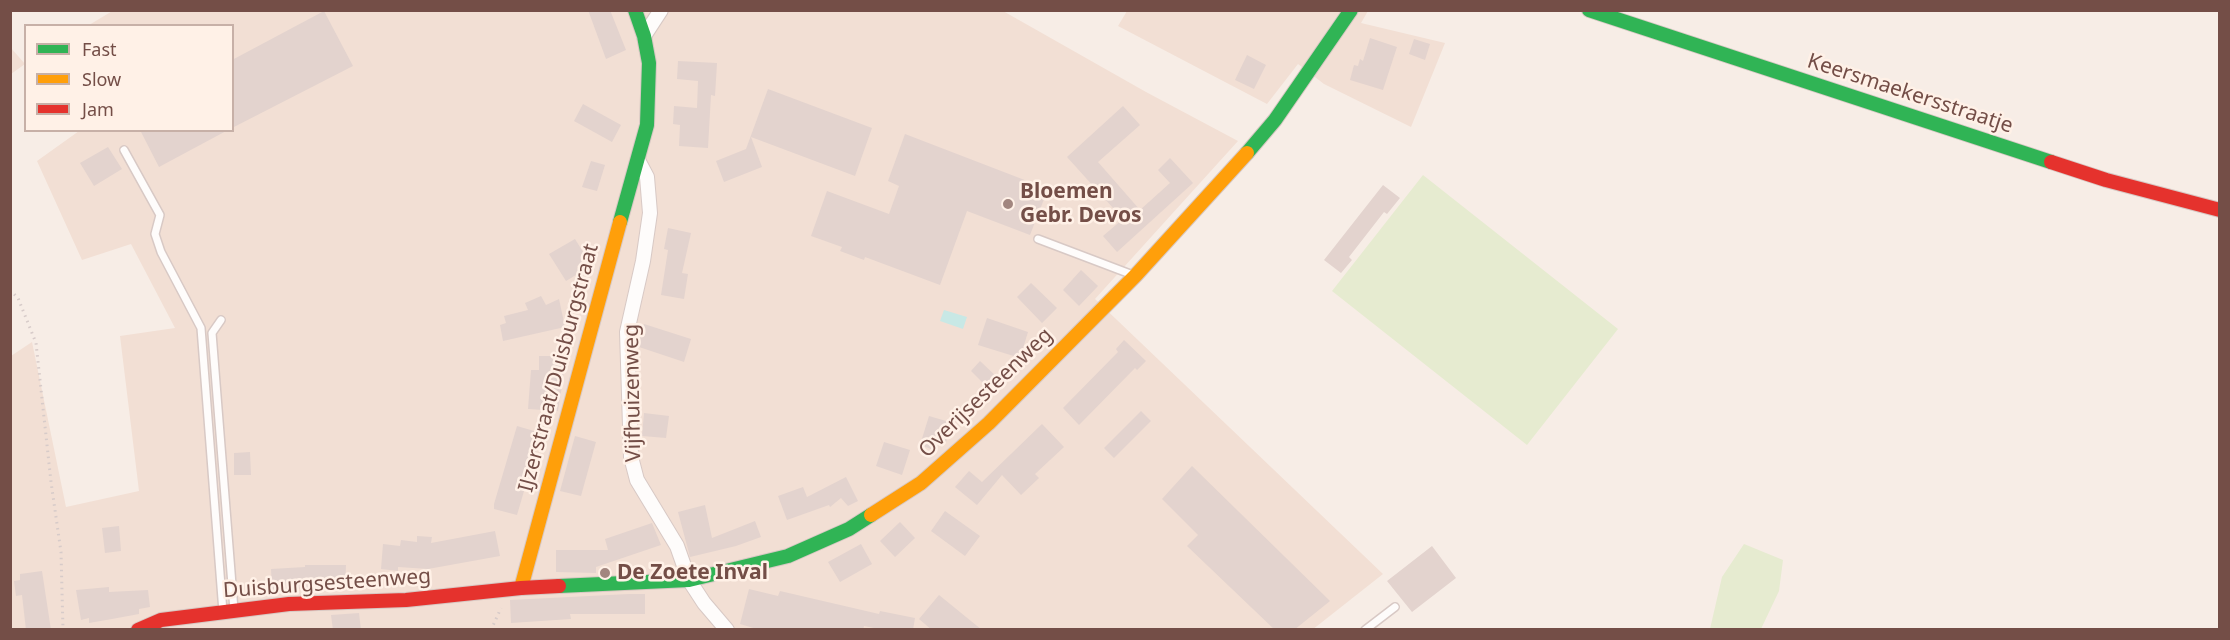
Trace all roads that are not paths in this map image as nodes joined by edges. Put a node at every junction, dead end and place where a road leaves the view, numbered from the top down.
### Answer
1 (634, 10) edge
2 (661, 10) edge
3 (1351, 10) edge
4 (1589, 10) edge
5 (644, 36) junction
6 (124, 150) dead end
7 (638, 160) junction
8 (2220, 210) edge
9 (1038, 238) dead end
10 (1136, 275) junction
11 (221, 320) dead end
12 (689, 580) junction
13 (515, 589) junction
14 (1395, 607) dead end
15 (229, 612) junction
16 (138, 630) edge
17 (727, 630) edge
18 (1365, 630) edge

1 - 5 street, IJzerstraat/Duisburgstraat
2 - 5 street
3 - 10 street, Overijsesteenweg
4 - 8 street, Keersmaekersstraatje
5 - 7 street, IJzerstraat/Duisburgstraat
6 - 15 lane
7 - 12 street, Vijfhuizenweg
7 - 13 street, IJzerstraat/Duisburgstraat
9 - 10 lane
10 - 12 street, Overijsesteenweg
11 - 15 lane
12 - 13 street, Overijsesteenweg
12 - 17 street, Vijfhuizenweg
13 - 15 street, Duisburgsesteenweg
14 - 18 lane
15 - 16 street, Duisburgsesteenweg

